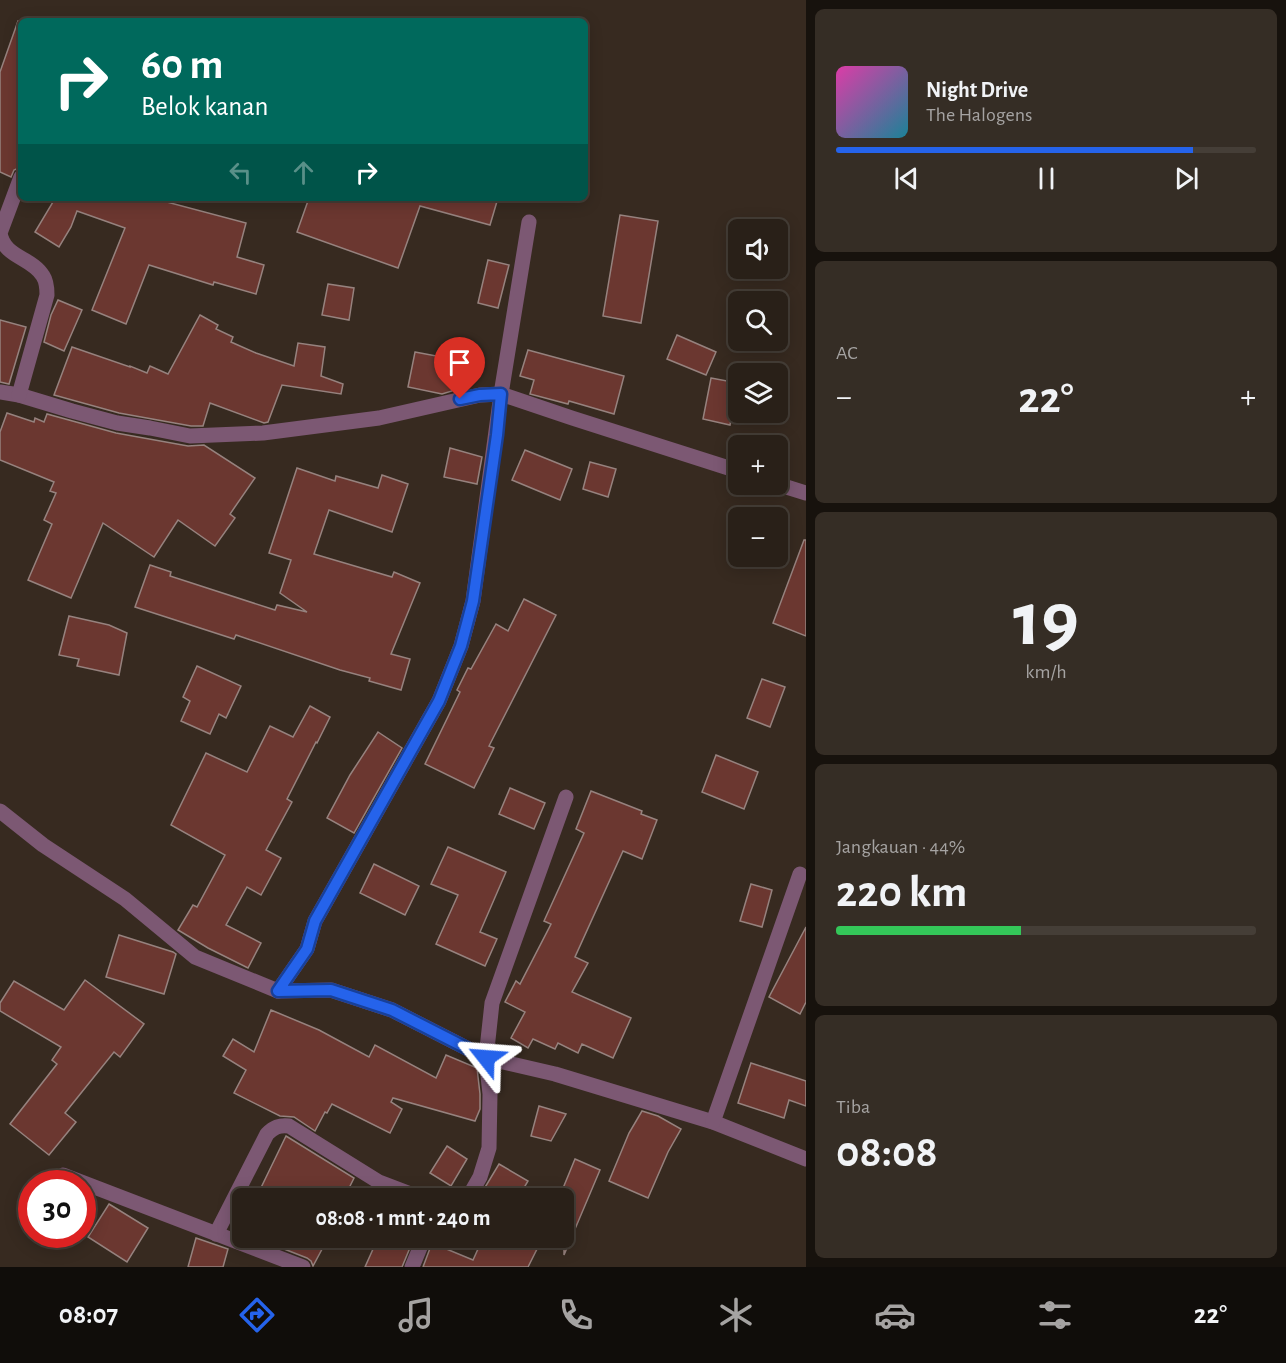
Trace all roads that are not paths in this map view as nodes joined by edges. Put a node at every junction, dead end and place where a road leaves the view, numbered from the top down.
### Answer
1 (18, 185) edge
2 (529, 222) dead end
3 (0, 392) edge
4 (501, 394) junction
5 (19, 395) junction
6 (728, 468) edge
7 (788, 487) edge
8 (806, 493) edge
9 (566, 797) dead end
10 (0, 811) edge
11 (800, 874) dead end
12 (278, 991) junction
13 (486, 1058) junction
14 (713, 1122) junction
15 (806, 1159) edge
16 (96, 1188) edge
17 (239, 1188) edge
18 (395, 1188) edge
19 (474, 1188) edge
20 (232, 1203) edge
21 (216, 1234) junction
22 (420, 1248) edge
23 (303, 1267) edge
24 (412, 1267) edge

1 - 5 street
2 - 4 street
3 - 5 street
4 - 5 street
4 - 6 street
4 - 12 street
7 - 8 street
9 - 13 street
10 - 12 street
11 - 14 street
12 - 13 street
13 - 14 street
13 - 19 street
14 - 15 street
16 - 21 street
17 - 18 street
20 - 21 street
21 - 23 street
22 - 24 street

